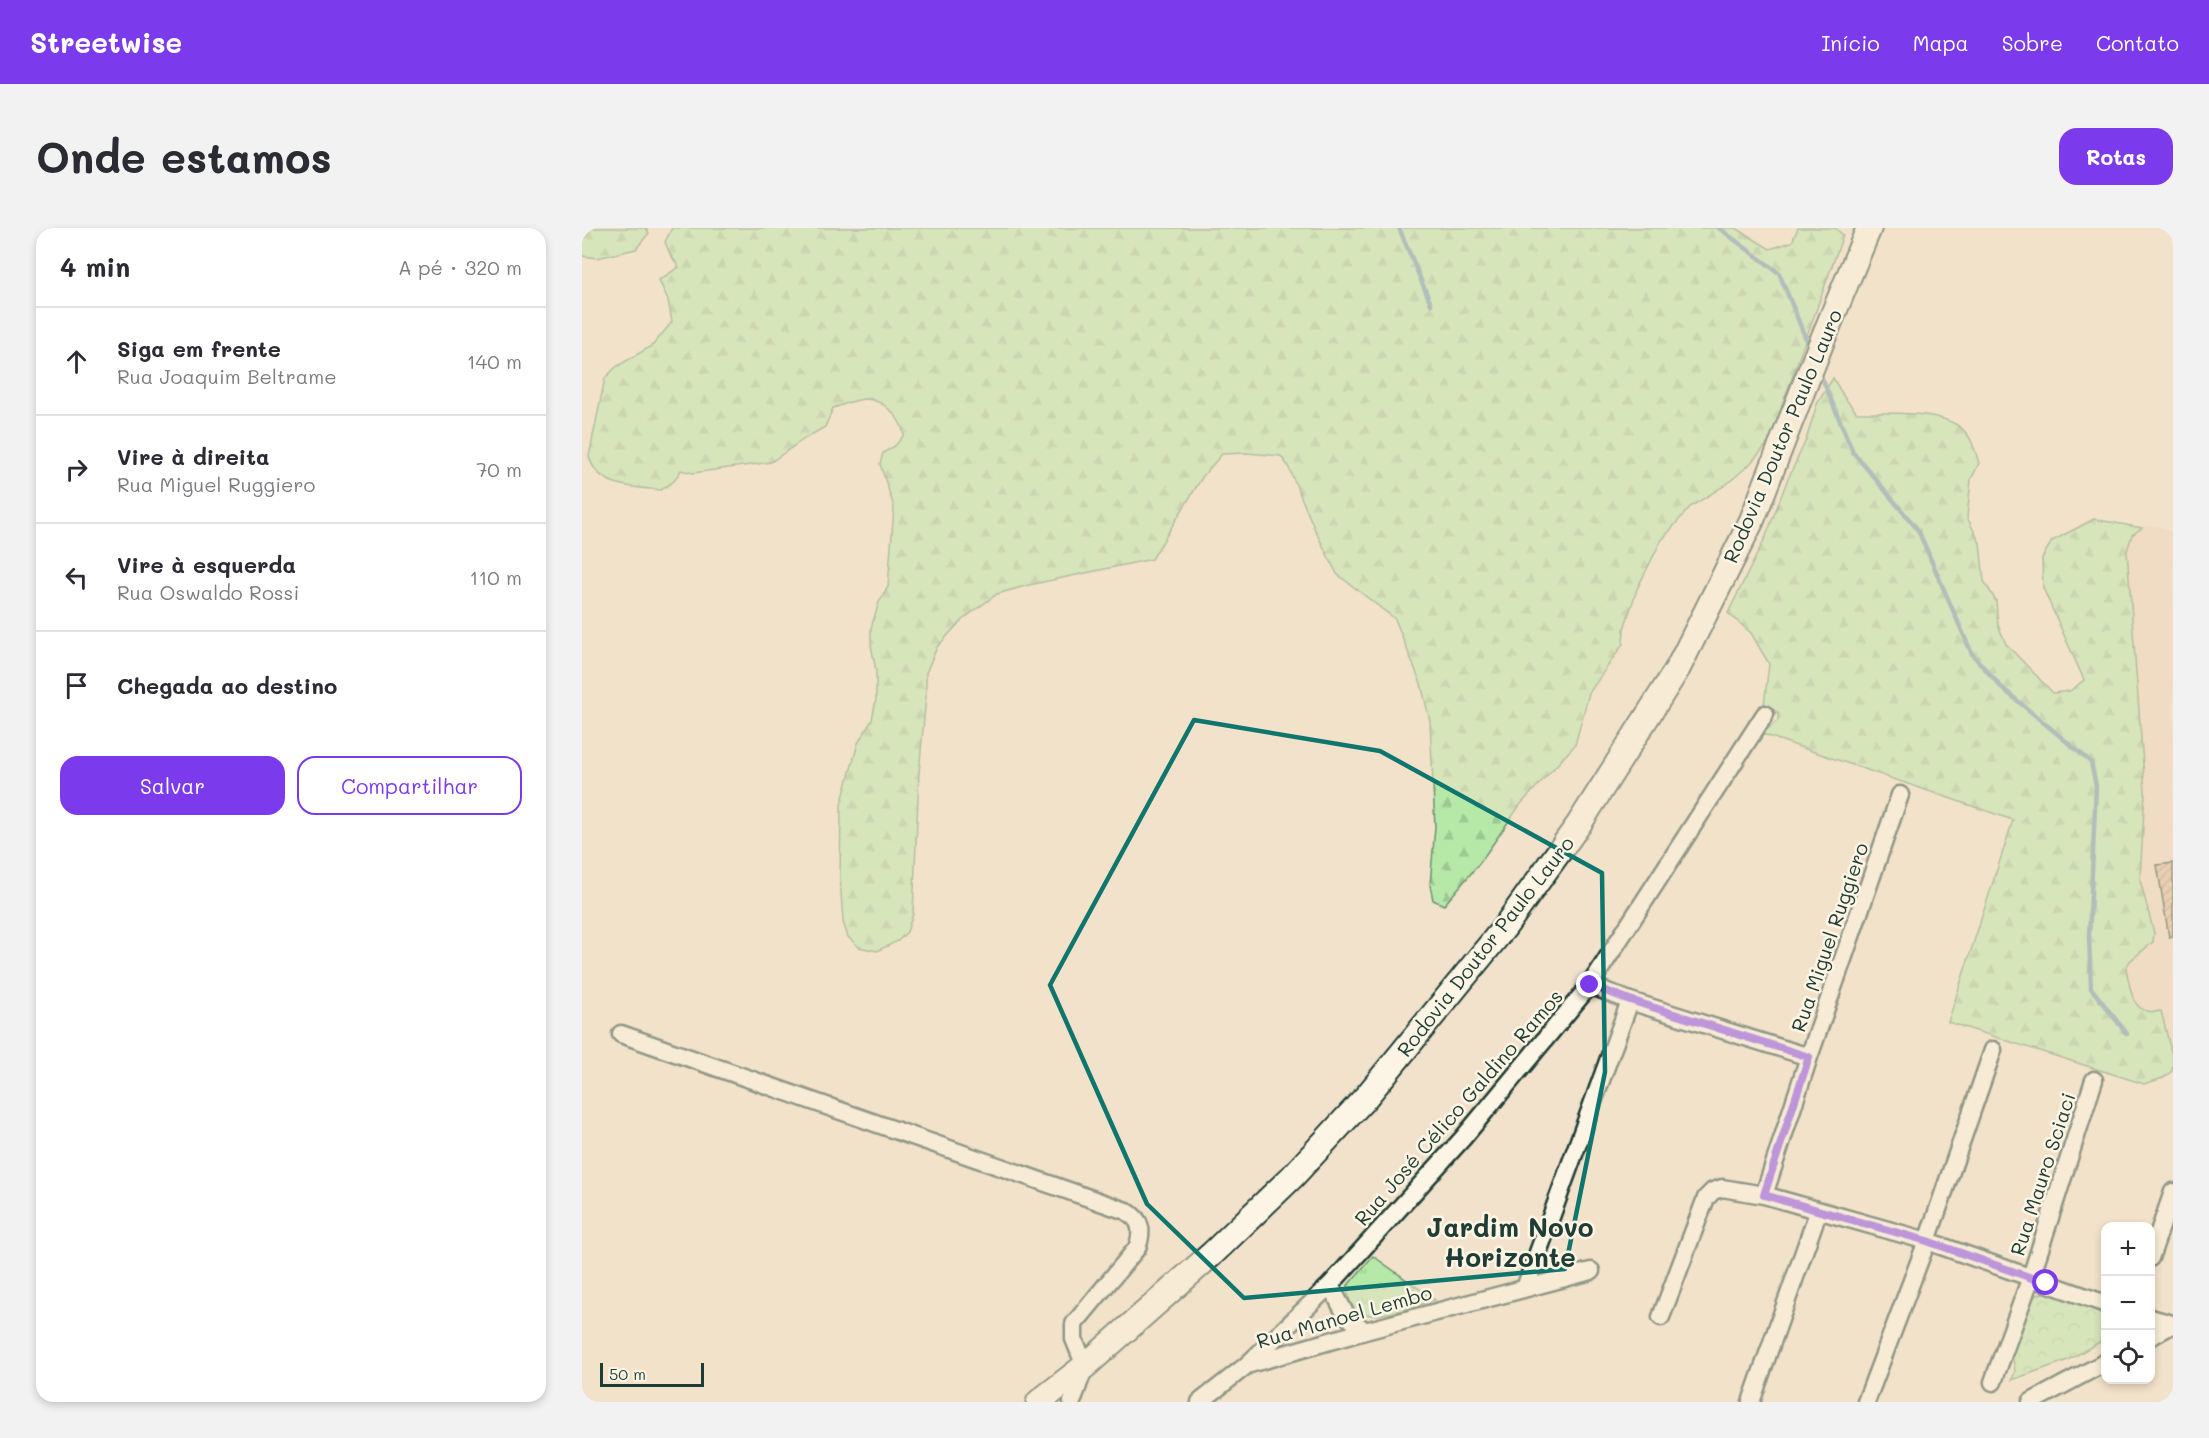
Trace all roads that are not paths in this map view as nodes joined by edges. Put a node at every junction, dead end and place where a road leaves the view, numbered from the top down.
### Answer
1 (1869, 228) edge
2 (1765, 714) dead end
3 (1900, 795) dead end
4 (1590, 985) junction
5 (1630, 1000) junction
6 (621, 1034) dead end
7 (1993, 1050) dead end
8 (1809, 1057) junction
9 (2094, 1080) dead end
10 (2173, 1192) edge
11 (1764, 1195) junction
12 (1818, 1212) junction
13 (1927, 1241) junction
14 (2155, 1246) edge
15 (1591, 1270) dead end
16 (2031, 1278) junction
17 (1330, 1285) junction
18 (1525, 1288) junction
19 (2101, 1302) edge
20 (1661, 1317) dead end
21 (2155, 1319) edge
22 (2172, 1324) edge
23 (1365, 1331) junction
24 (2155, 1335) edge
25 (1247, 1365) junction
26 (2101, 1365) edge
27 (1085, 1366) junction
28 (1993, 1382) dead end
29 (1039, 1402) edge
30 (1072, 1402) edge
31 (1200, 1402) edge
32 (1751, 1402) edge
33 (1866, 1402) edge
34 (2031, 1402) edge

1 - 27 highway, Rodovia Doutor Paulo Lauro
2 - 4 street, Rua José Célico Galdino Ramos
3 - 8 street, Rua Miguel Ruggiero
4 - 5 street
4 - 17 street, Rua José Célico Galdino Ramos
5 - 8 street
5 - 18 street
6 - 27 street
7 - 13 street
8 - 11 street, Rua Miguel Ruggiero
9 - 16 street, Rua Mauro Sciaci
10 - 14 street
11 - 12 street
11 - 20 street
12 - 13 street
12 - 32 street
13 - 16 street
13 - 33 street
15 - 18 street, Rua Manoel Lembo
16 - 19 street
16 - 28 street, Rua Mauro Sciaci
17 - 23 street
17 - 25 street, Rua José Célico Galdino Ramos
18 - 23 street, Rua Manoel Lembo
21 - 22 street
22 - 24 street
23 - 25 street, Rua Manoel Lembo
25 - 31 street, Rua José Célico Galdino Ramos
26 - 34 street
27 - 29 highway, Rodovia Doutor Paulo Lauro
27 - 30 street

